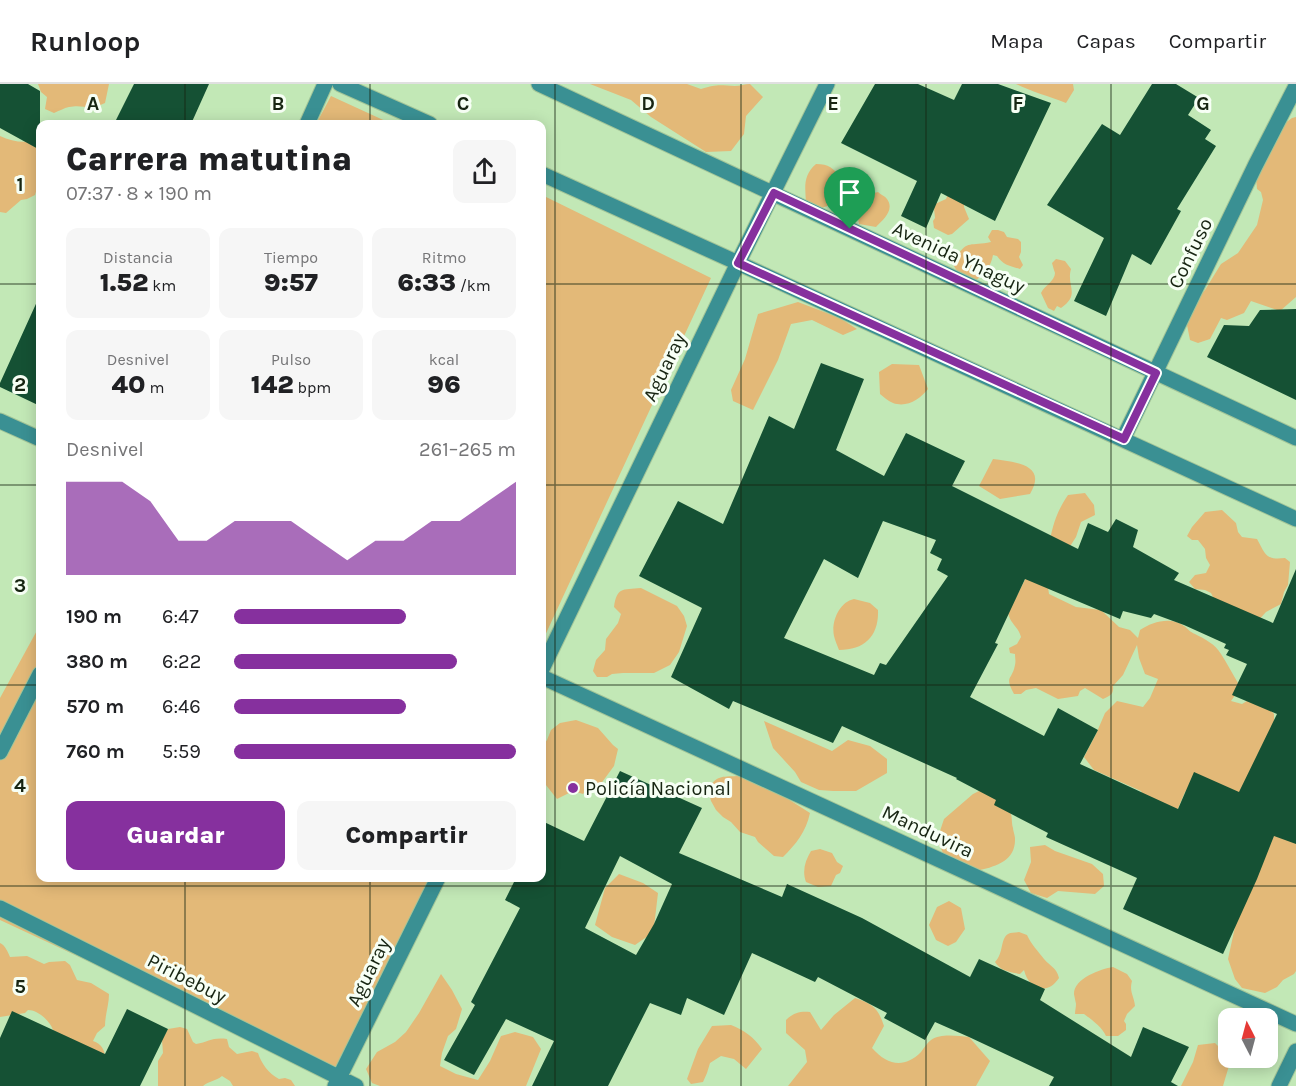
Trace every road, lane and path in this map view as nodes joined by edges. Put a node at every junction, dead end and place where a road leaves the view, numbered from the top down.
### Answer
1 (325, 84) edge
2 (340, 84) edge
3 (539, 84) edge
4 (827, 84) edge
5 (1296, 86) edge
6 (309, 120) edge
7 (421, 120) edge
8 (546, 176) edge
9 (774, 193) junction
10 (738, 263) junction
11 (1156, 373) junction
12 (0, 421) edge
13 (36, 437) edge
14 (1296, 438) edge
15 (1124, 439) junction
16 (1296, 519) edge
17 (546, 661) edge
18 (546, 679) edge
19 (36, 682) edge
20 (0, 752) edge
21 (436, 882) edge
22 (0, 908) edge
23 (1296, 1024) edge
24 (1296, 1052) edge
25 (337, 1082) edge
26 (356, 1086) edge
27 (1279, 1086) edge

1 - 6 street
2 - 7 street
3 - 9 street, Avenida Yhaguy
4 - 9 street, Aguaray
5 - 11 street, Confuso
8 - 10 street
9 - 10 street, Aguaray
9 - 11 street, Avenida Yhaguy
10 - 15 street
10 - 17 street, Aguaray
11 - 14 street, Avenida Yhaguy
11 - 15 street, Confuso
12 - 13 street
15 - 16 street
18 - 23 street, Manduvira
19 - 20 street
21 - 25 street, Aguaray
22 - 25 street, Piribebuy
24 - 27 street
25 - 26 street, Piribebuy

